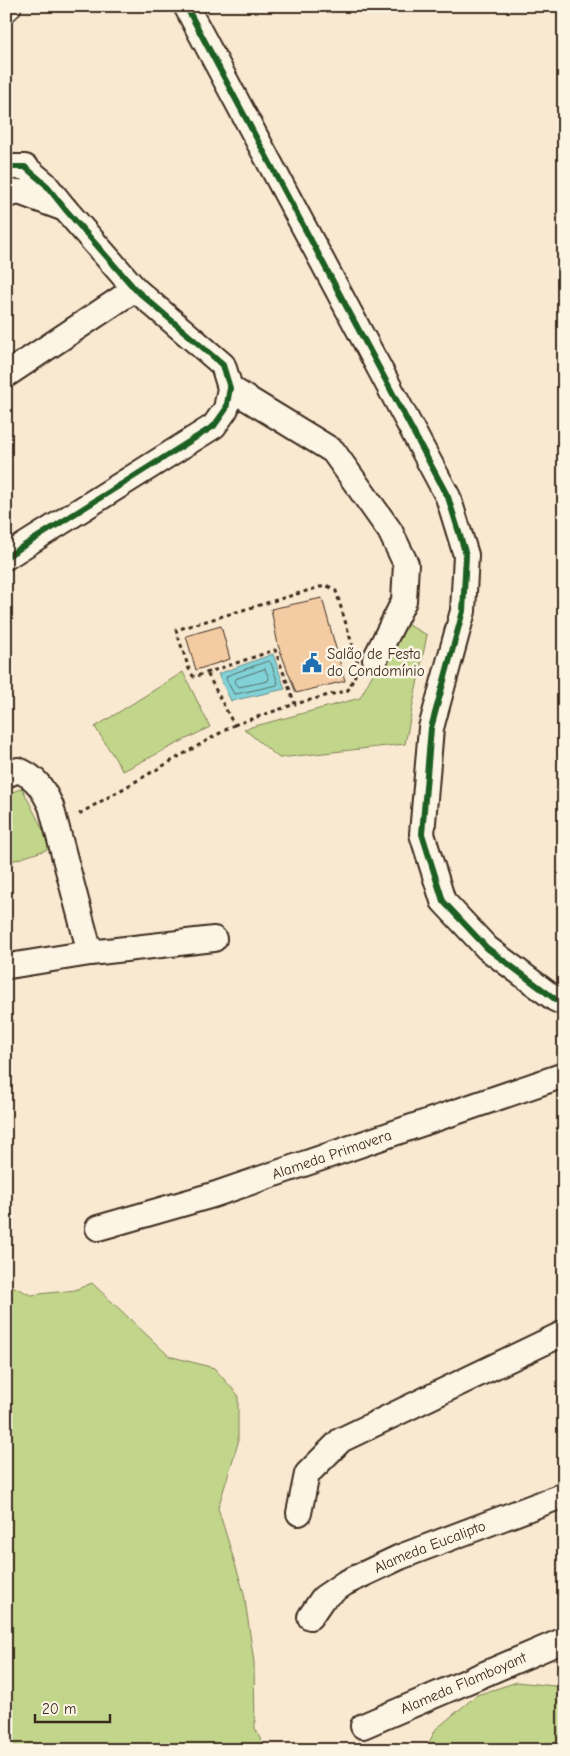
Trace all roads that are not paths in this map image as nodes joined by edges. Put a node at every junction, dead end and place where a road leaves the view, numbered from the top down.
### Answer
1 (186, 6) edge
2 (6, 167) edge
3 (6, 195) edge
4 (65, 209) junction
5 (135, 289) junction
6 (6, 375) edge
7 (230, 388) junction
8 (6, 557) edge
9 (375, 659) dead end
10 (6, 775) edge
11 (214, 939) dead end
12 (90, 953) junction
13 (9, 966) dead end
14 (564, 1003) edge
15 (564, 1075) edge
16 (98, 1228) dead end
17 (564, 1333) edge
18 (564, 1495) edge
19 (299, 1513) dead end
20 (310, 1617) dead end
21 (564, 1640) edge
22 (363, 1726) dead end

1 - 14 street
2 - 4 street
3 - 4 street
4 - 5 street
5 - 6 street
5 - 7 street
7 - 8 street
7 - 9 street
10 - 12 street
11 - 12 street
12 - 13 street
15 - 16 street, Alameda Primavera
17 - 19 street
18 - 20 street, Alameda Eucalipto
21 - 22 street, Alameda Flamboyant

